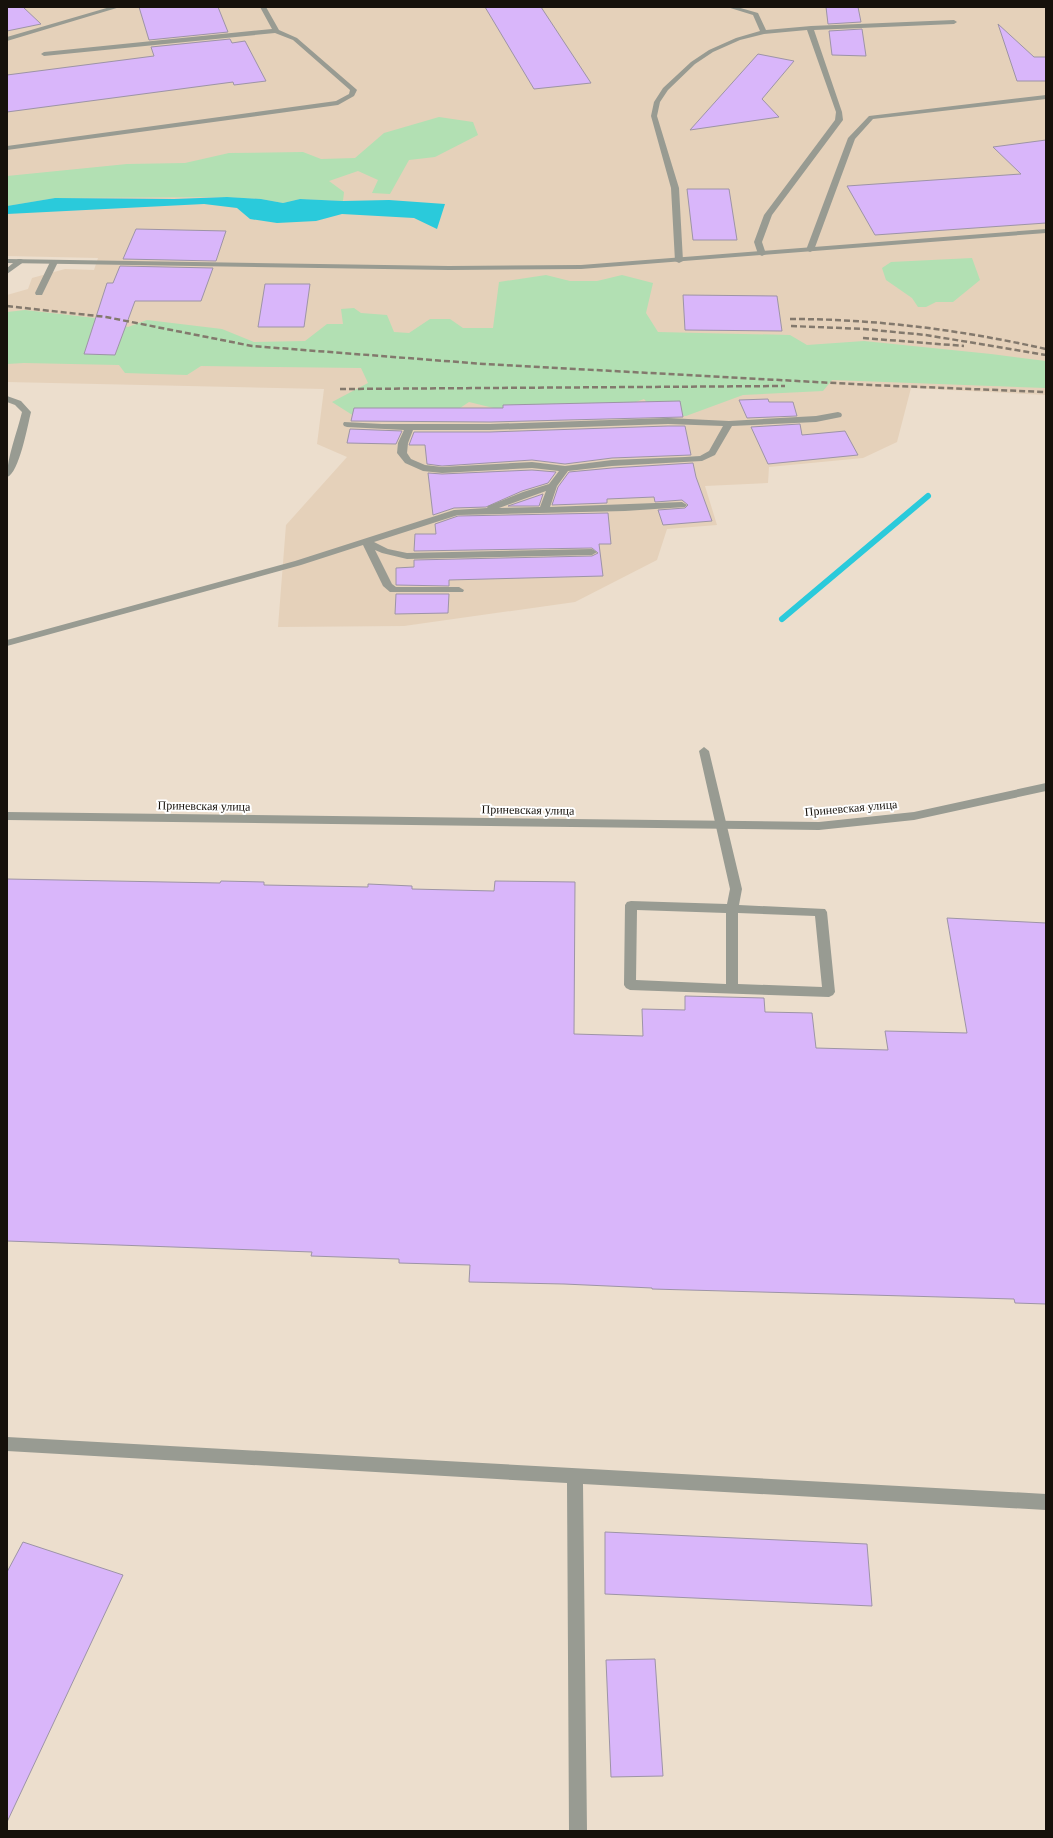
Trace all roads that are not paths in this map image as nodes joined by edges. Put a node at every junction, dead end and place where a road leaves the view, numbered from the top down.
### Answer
1 (117, 7) edge
2 (263, 7) edge
3 (730, 7) edge
4 (954, 22) dead end
5 (810, 28) junction
6 (276, 31) junction
7 (764, 32) junction
8 (7, 39) edge
9 (44, 54) dead end
10 (1046, 97) edge
11 (7, 148) edge
12 (1046, 231) edge
13 (810, 250) junction
14 (762, 254) junction
15 (7, 261) edge
16 (21, 261) junction
17 (679, 261) junction
18 (54, 262) junction
19 (7, 272) edge
20 (40, 293) dead end
21 (7, 399) edge
22 (838, 415) dead end
23 (347, 424) dead end
24 (729, 424) junction
25 (410, 427) junction
26 (565, 469) junction
27 (7, 474) edge
28 (552, 486) junction
29 (682, 505) dead end
30 (544, 510) junction
31 (484, 511) junction
32 (366, 541) junction
33 (592, 552) dead end
34 (459, 590) dead end
35 (7, 643) edge
36 (704, 751) dead end
37 (1046, 787) edge
38 (7, 816) edge
39 (722, 826) junction
40 (732, 909) junction
41 (732, 989) junction
42 (7, 1444) edge
43 (575, 1475) junction
44 (1046, 1502) edge
45 (578, 1831) edge

1 - 8 street
2 - 6 street
3 - 7 street
4 - 5 street
5 - 7 street
5 - 14 street
6 - 9 street
6 - 11 street
7 - 17 street
10 - 13 street
12 - 13 street
13 - 14 street
14 - 17 street
15 - 16 street
16 - 18 street
16 - 19 street
17 - 18 street
18 - 20 street
21 - 27 street
22 - 24 street
23 - 25 street
24 - 25 street
24 - 26 street
25 - 26 street
26 - 28 street
28 - 30 street
28 - 31 street
29 - 30 street
30 - 31 street
31 - 32 street
32 - 33 street
32 - 34 street
32 - 35 street
36 - 39 street
37 - 39 street, Приневская улица
38 - 39 street, Приневская улица
39 - 40 street
40 - 41 street
40 - 41 street
40 - 41 street
42 - 43 street
43 - 44 street
43 - 45 street

